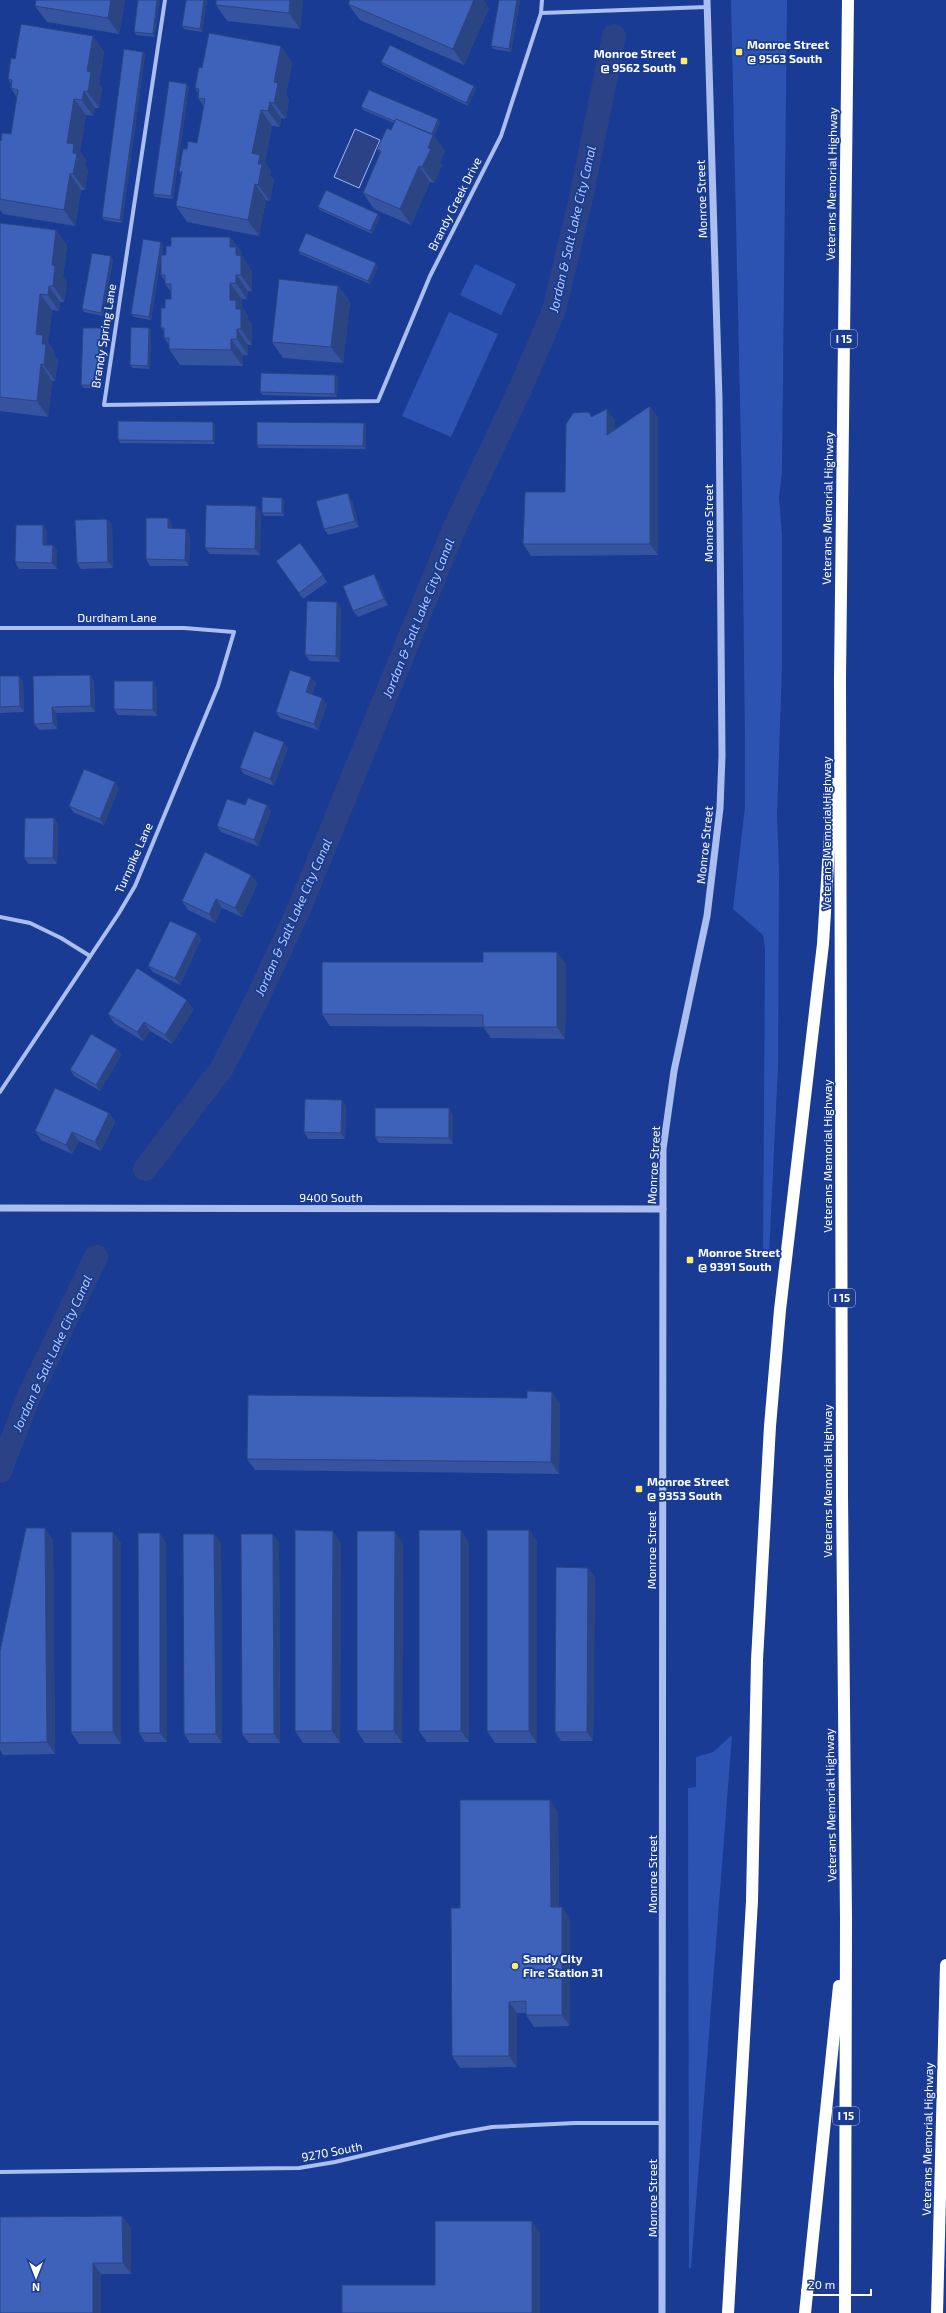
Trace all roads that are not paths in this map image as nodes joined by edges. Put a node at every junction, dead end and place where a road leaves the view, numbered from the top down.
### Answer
1 (165, 0) edge
2 (542, 0) edge
3 (848, 0) edge
4 (707, 3) edge
5 (541, 13) junction
6 (378, 401) joint
7 (0, 628) edge
8 (234, 632) joint
9 (840, 677) junction
10 (0, 917) edge
11 (90, 956) junction
12 (0, 1092) edge
13 (0, 1208) edge
14 (663, 1209) junction
15 (846, 1919) junction
16 (946, 1965) edge
17 (664, 2123) junction
18 (0, 2172) edge
19 (662, 2313) edge
20 (728, 2313) edge
21 (805, 2313) edge
22 (845, 2313) edge
23 (937, 2313) edge

1 - 6 street, Brandy Spring Lane
2 - 5 street, Brandy Creek Drive
3 - 9 highway, Veterans Memorial Highway / I 15
4 - 5 street
4 - 14 street, Monroe Street
5 - 6 street, Brandy Creek Drive
7 - 8 street, Durdham Lane
8 - 11 street, Turnpike Lane
9 - 15 highway, Veterans Memorial Highway / I 15
9 - 20 highway
10 - 11 street
11 - 12 street, Turnpike Lane
13 - 14 street, 9400 South
14 - 17 street, Monroe Street
15 - 21 highway
15 - 22 highway, Veterans Memorial Highway / I 15
16 - 23 highway, Veterans Memorial Highway
17 - 18 street, 9270 South
17 - 19 street, Monroe Street

